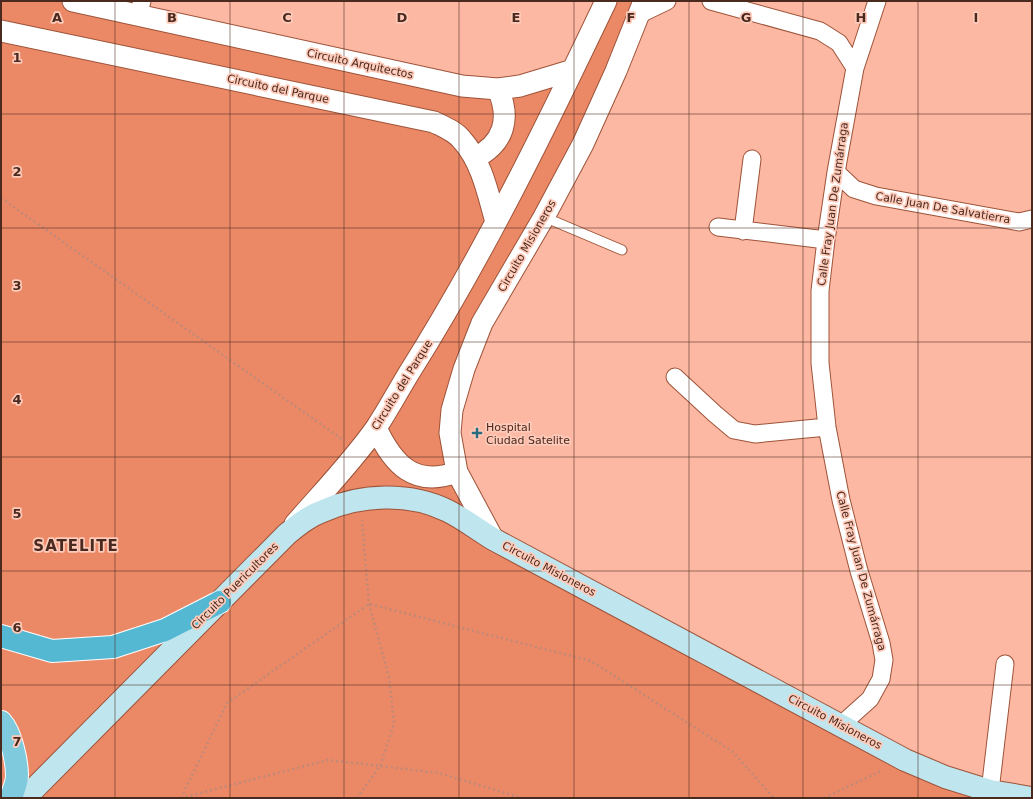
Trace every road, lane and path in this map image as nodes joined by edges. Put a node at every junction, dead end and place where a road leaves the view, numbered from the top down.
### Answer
1 (73, 1) edge
2 (606, 1) edge
3 (667, 1) edge
4 (711, 1) edge
5 (877, 1) edge
6 (642, 7) edge
7 (140, 8) edge
8 (1, 30) edge
9 (855, 68) junction
10 (573, 70) junction
11 (498, 89) junction
12 (475, 158) junction
13 (752, 159) dead end
14 (836, 172) junction
15 (1, 198) edge
16 (544, 217) junction
17 (1032, 219) edge
18 (496, 222) junction
19 (718, 227) dead end
20 (743, 231) junction
21 (826, 240) junction
22 (622, 250) dead end
23 (675, 377) dead end
24 (827, 427) junction
25 (376, 428) junction
26 (358, 451) junction
27 (457, 472) junction
28 (362, 499) junction
29 (287, 534) junction
30 (493, 539) junction
31 (220, 602) junction
32 (369, 604) junction
33 (1, 636) edge
34 (1005, 664) dead end
35 (1, 722) edge
36 (841, 725) junction
37 (905, 760) junction
38 (380, 766) junction
39 (990, 791) junction
40 (11, 798) edge
41 (25, 798) edge
42 (181, 798) edge
43 (356, 798) edge
44 (522, 798) edge
45 (774, 798) edge
46 (824, 798) edge
47 (1031, 798) edge

1 - 7 street, Circuito Arquitectos
2 - 10 street
3 - 6 street
4 - 9 street
5 - 9 street, Calle Fray Juan De Zumárraga
6 - 16 street, Circuito Misioneros
7 - 11 street, Circuito Arquitectos
8 - 12 street, Circuito del Parque
9 - 14 street, Calle Fray Juan De Zumárraga
10 - 11 street, Circuito Arquitectos
10 - 18 street, Circuito del Parque
11 - 12 street
12 - 18 street, Circuito del Parque
13 - 20 street
14 - 17 street, Calle Juan De Salvatierra
14 - 21 street, Calle Fray Juan De Zumárraga
15 - 26 path
16 - 22 lane
16 - 27 street, Circuito Misioneros
18 - 25 street, Circuito del Parque
19 - 20 street
20 - 21 street
21 - 24 street, Calle Fray Juan De Zumárraga
23 - 24 street
24 - 36 street, Calle Fray Juan De Zumárraga
25 - 26 street, Circuito del Parque
25 - 27 street
26 - 29 street, Circuito del Parque
27 - 30 street, Circuito Misioneros
28 - 29 main road, Circuito Puericultores
28 - 30 main road, Circuito Puericultores
28 - 32 path
29 - 31 main road, Circuito Puericultores
30 - 36 main road, Circuito Misioneros
31 - 33 highway
31 - 41 main road, Circuito Puericultores
32 - 38 path
32 - 42 path
32 - 45 path
34 - 39 street
35 - 40 main road
36 - 37 main road, Circuito Misioneros
37 - 39 main road, Circuito Misioneros
37 - 46 path
38 - 42 path
38 - 43 path
38 - 44 path
39 - 47 main road, Circuito Misioneros

